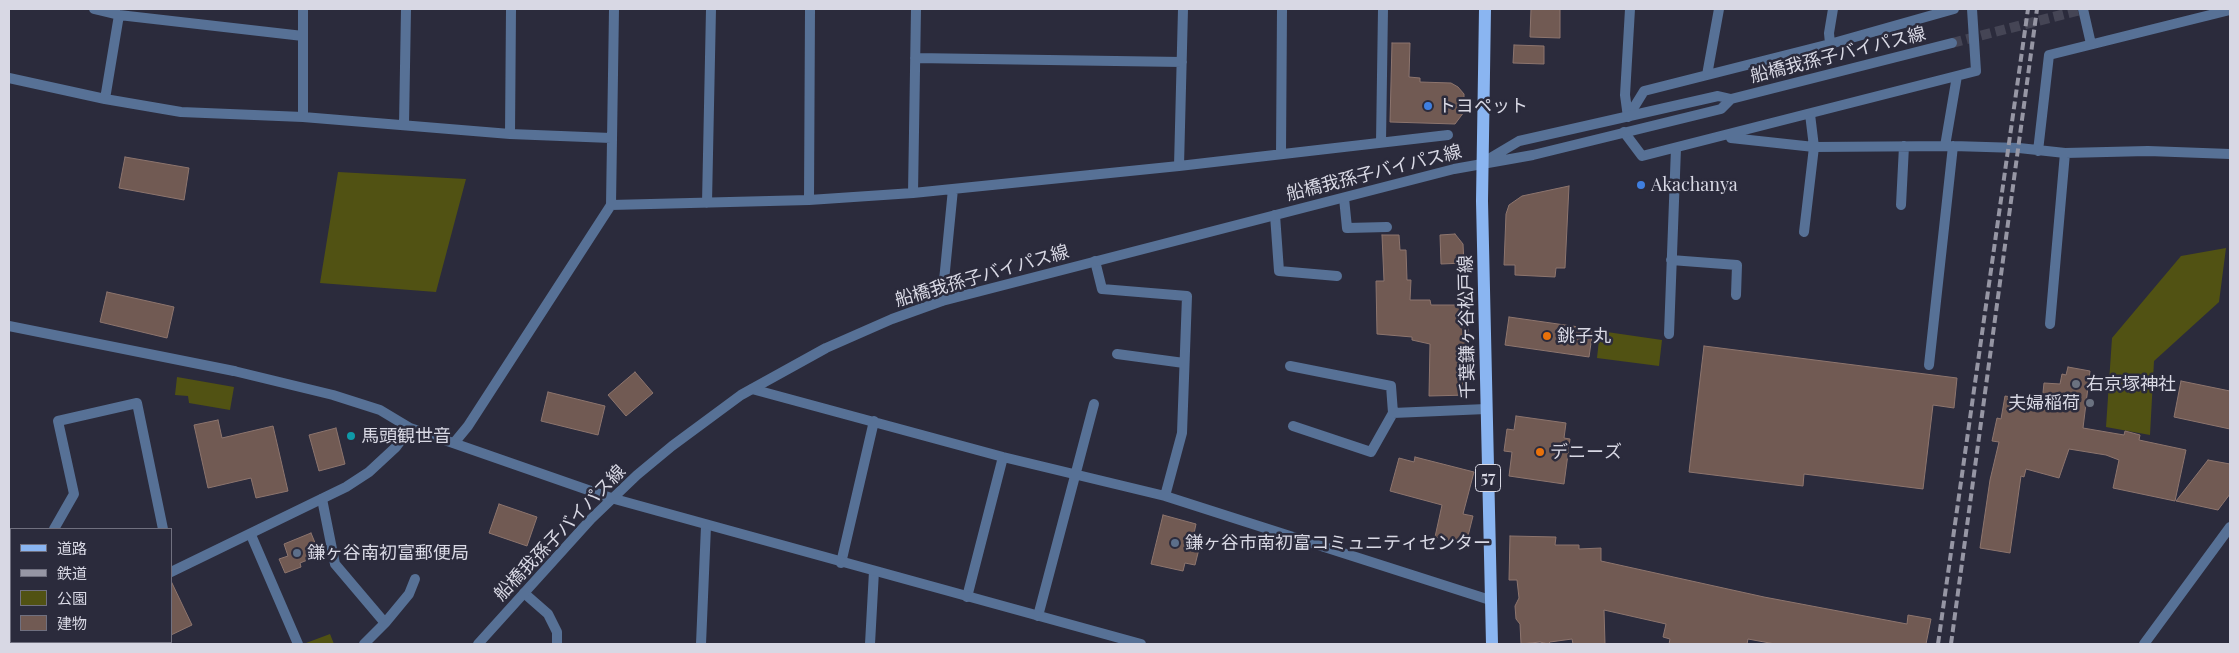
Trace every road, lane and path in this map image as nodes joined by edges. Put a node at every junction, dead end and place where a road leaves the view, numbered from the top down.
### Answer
1 (94, 9) edge
2 (303, 9) edge
3 (406, 9) edge
4 (511, 9) edge
5 (614, 9) edge
6 (710, 9) edge
7 (810, 9) edge
8 (916, 9) edge
9 (1183, 9) edge
10 (1282, 9) edge
11 (1383, 9) edge
12 (1485, 9) edge
13 (1630, 9) edge
14 (1719, 9) edge
15 (1833, 9) edge
16 (1954, 9) edge
17 (1972, 9) edge
18 (2082, 9) edge
19 (2230, 10) edge
20 (119, 15) junction
21 (303, 36) junction
22 (1952, 43) tunnel mouth
23 (1830, 44) junction
24 (2091, 44) junction
25 (915, 58) junction
26 (1182, 62) junction
27 (1707, 74) junction
28 (1957, 76) junction
29 (9, 78) edge
30 (105, 99) junction
31 (1731, 99) junction
32 (1810, 114) junction
33 (303, 117) junction
34 (1628, 117) junction
35 (404, 126) junction
36 (1624, 132) junction
37 (510, 134) junction
38 (1448, 135) dead end
39 (1722, 137) junction
40 (612, 138) junction
41 (1381, 142) junction
42 (1904, 146) junction
43 (1949, 146) junction
44 (1814, 147) junction
45 (1676, 148) junction
46 (2038, 150) junction
47 (2065, 153) junction
48 (1281, 154) junction
49 (2230, 154) edge
50 (1482, 163) junction
51 (1179, 166) junction
52 (953, 189) junction
53 (913, 193) junction
54 (1344, 198) junction
55 (809, 200) junction
56 (706, 203) junction
57 (610, 205) junction
58 (1901, 205) dead end
59 (1275, 215) junction
60 (1387, 227) dead end
61 (1804, 232) dead end
62 (1672, 260) junction
63 (1095, 261) junction
64 (1337, 276) dead end
65 (1736, 295) dead end
66 (942, 301) junction
67 (2050, 324) dead end
68 (9, 326) edge
69 (1669, 334) dead end
70 (1117, 354) dead end
71 (1184, 363) junction
72 (1928, 365) dead end
73 (1290, 366) dead end
74 (752, 388) junction
75 (1094, 404) dead end
76 (1486, 409) junction
77 (1393, 413) junction
78 (874, 421) junction
79 (1293, 426) dead end
80 (410, 428) junction
81 (454, 443) junction
82 (1003, 457) junction
83 (1074, 474) junction
84 (1165, 496) junction
85 (611, 498) junction
86 (322, 499) junction
87 (706, 526) junction
88 (2230, 527) edge
89 (55, 528) edge
90 (163, 528) edge
91 (252, 535) junction
92 (841, 563) junction
93 (172, 571) edge
94 (874, 571) junction
95 (415, 579) dead end
96 (524, 593) junction
97 (967, 597) junction
98 (1490, 600) junction
99 (1038, 616) junction
100 (385, 623) junction
101 (298, 644) edge
102 (364, 644) edge
103 (478, 644) edge
104 (557, 644) edge
105 (701, 644) edge
106 (870, 644) edge
107 (1141, 644) edge
108 (1492, 644) edge
109 (2144, 644) edge

1 - 20 street
2 - 21 street
3 - 35 street
4 - 37 street
5 - 40 street
6 - 56 street
7 - 55 street
8 - 25 street
9 - 26 street
10 - 48 street
11 - 41 street
12 - 50 main road, 千葉鎌ヶ谷松戸線 / 57
13 - 34 street
14 - 27 street
15 - 23 street
16 - 23 street
17 - 28 street
18 - 24 street
19 - 24 street
20 - 21 street
20 - 30 street
21 - 33 street
22 - 31 street, 船橋我孫子バイパス線
23 - 27 street
24 - 46 street
25 - 26 street
25 - 53 street
26 - 51 street
27 - 34 street
28 - 32 street
28 - 43 street
29 - 30 street
30 - 33 street
31 - 34 street, 船橋我孫子バイパス線
31 - 36 street, 船橋我孫子バイパス線
32 - 39 street
32 - 44 street
33 - 35 street
34 - 50 street, 船橋我孫子バイパス線
35 - 37 street
36 - 45 street
36 - 50 street, 船橋我孫子バイパス線
37 - 40 street
38 - 41 street
39 - 44 street
39 - 45 street
40 - 57 street
41 - 48 street
42 - 43 street
42 - 44 street
42 - 58 street
43 - 46 street
43 - 72 street
44 - 61 street
45 - 62 street
46 - 47 street
47 - 49 street
47 - 67 street
48 - 51 street
50 - 54 street, 船橋我孫子バイパス線
50 - 76 main road, 千葉鎌ヶ谷松戸線 / 57
51 - 52 street
52 - 53 street
52 - 66 street
53 - 55 street
54 - 59 street, 船橋我孫子バイパス線
54 - 60 street
55 - 56 street
56 - 57 street
57 - 81 street
59 - 63 street, 船橋我孫子バイパス線
59 - 64 street
62 - 65 street
62 - 69 street
63 - 66 street, 船橋我孫子バイパス線
63 - 71 street
66 - 74 street, 船橋我孫子バイパス線
68 - 80 street
70 - 71 street
71 - 84 street
73 - 77 street
74 - 78 street
74 - 85 street, 船橋我孫子バイパス線
75 - 83 street
76 - 77 street
76 - 98 main road, 千葉鎌ヶ谷松戸線 / 57
77 - 79 street
78 - 82 street
78 - 92 street
80 - 81 street
80 - 86 street
81 - 85 street
82 - 83 street
82 - 97 street
83 - 84 street
83 - 99 street
84 - 98 street
85 - 87 street
85 - 96 street, 船橋我孫子バイパス線
86 - 91 street
86 - 100 street
87 - 92 street
87 - 105 street
88 - 109 street
89 - 90 street
91 - 93 street
91 - 101 street
92 - 94 street
94 - 97 street
94 - 106 street
95 - 100 street
96 - 103 street, 船橋我孫子バイパス線
96 - 104 street
97 - 99 street
98 - 108 main road, 千葉鎌ヶ谷松戸線 / 57
99 - 107 street
100 - 102 street

